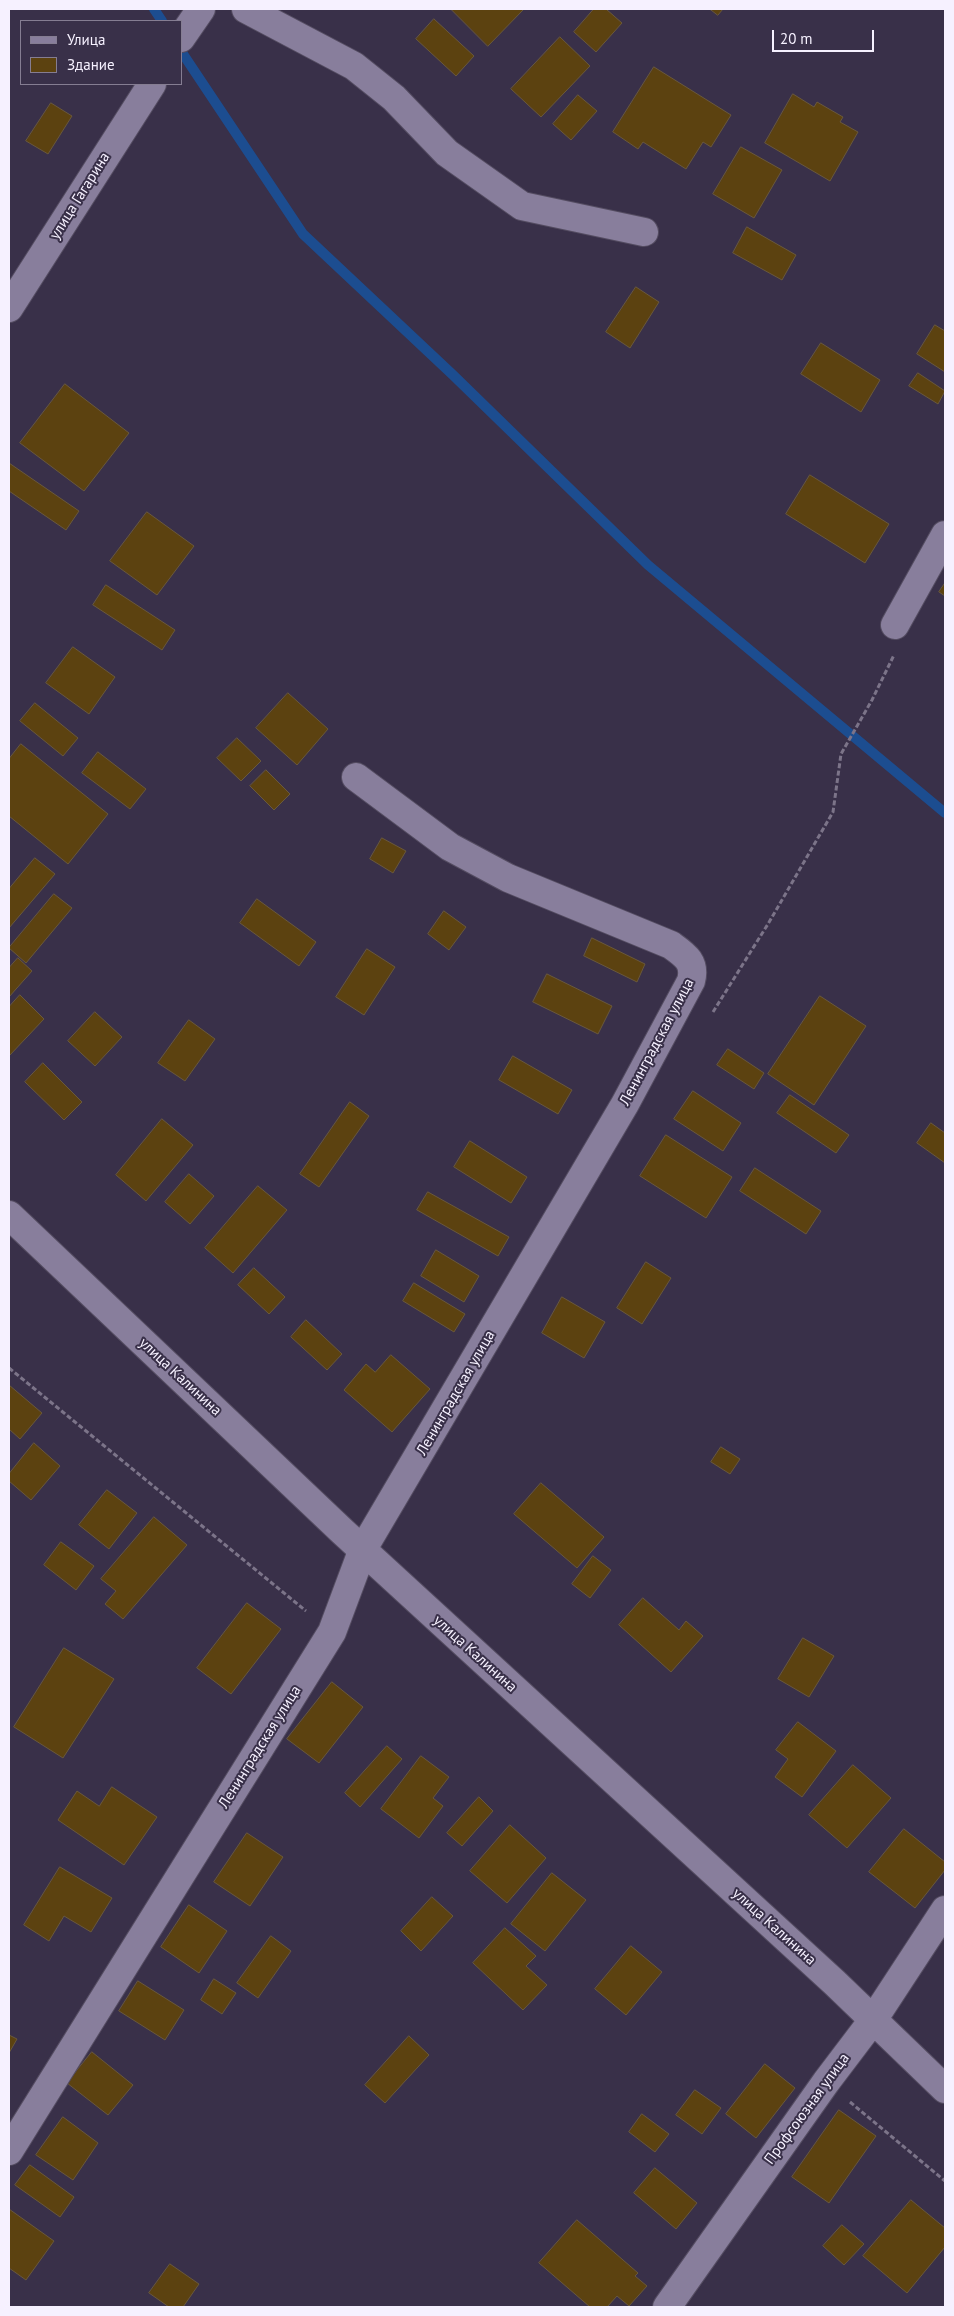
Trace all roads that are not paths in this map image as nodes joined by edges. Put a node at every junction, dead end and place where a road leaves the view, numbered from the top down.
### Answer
1 (246, 9) edge
2 (199, 12) edge
3 (182, 37) edge
4 (148, 89) edge
5 (644, 232) dead end
6 (9, 308) edge
7 (945, 535) edge
8 (896, 638) road end
9 (356, 777) dead end
10 (9, 1215) edge
11 (363, 1550) junction
12 (945, 1910) edge
13 (873, 2020) junction
14 (945, 2089) edge
15 (9, 2151) edge
16 (668, 2307) edge

1 - 5 street
2 - 3 street
4 - 6 street, улица Гагарина
7 - 8 street
9 - 11 street, Ленинградская улица
10 - 11 street, улица Калинина
11 - 13 street, улица Калинина
11 - 15 street, Ленинградская улица
12 - 13 street, Профсоюзная улица
13 - 14 street, улица Калинина
13 - 16 street, Профсоюзная улица

